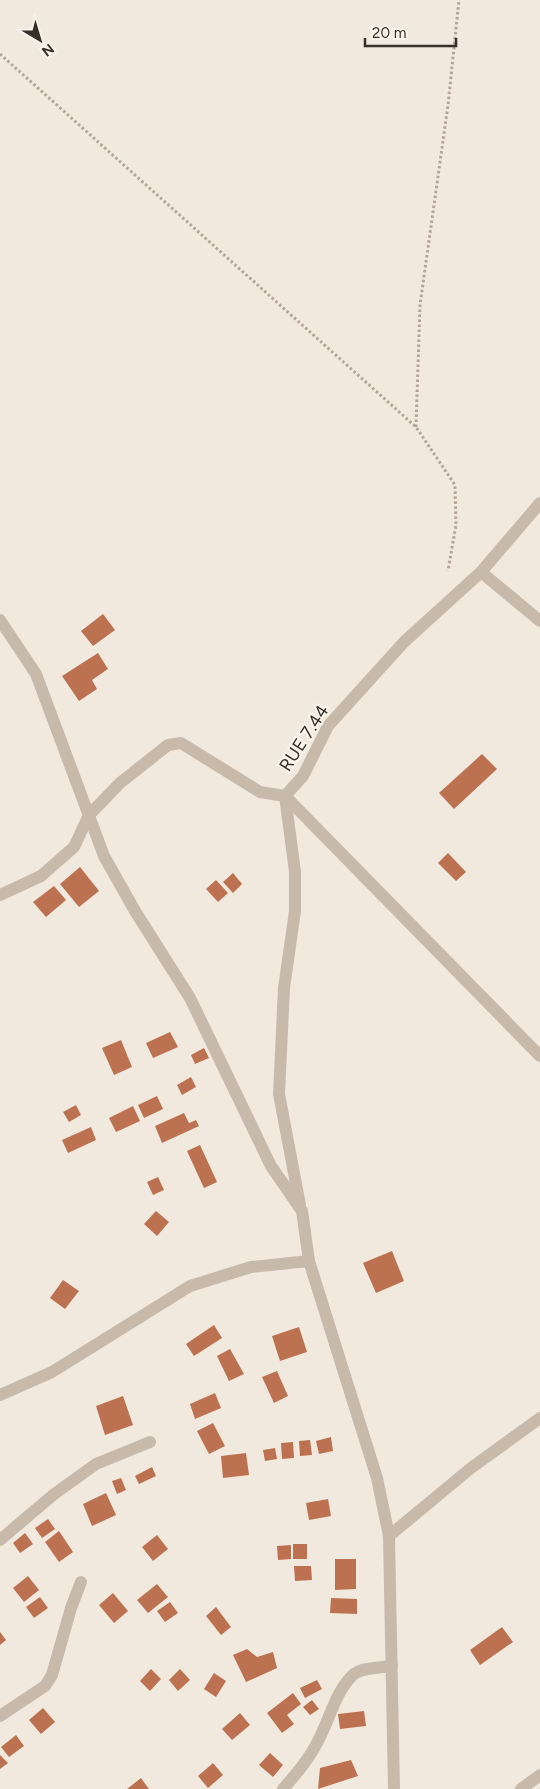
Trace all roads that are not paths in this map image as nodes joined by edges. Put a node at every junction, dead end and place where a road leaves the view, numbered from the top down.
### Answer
1 (540, 503) edge
2 (481, 572) junction
3 (0, 620) edge
4 (540, 621) edge
5 (286, 796) junction
6 (89, 815) junction
7 (0, 895) edge
8 (540, 1056) edge
9 (302, 1211) junction
10 (309, 1261) junction
11 (0, 1395) edge
12 (540, 1418) edge
13 (150, 1442) dead end
14 (389, 1536) junction
15 (0, 1540) edge
16 (82, 1582) dead end
17 (392, 1666) junction
18 (0, 1716) edge
19 (540, 1776) edge
20 (283, 1789) edge
21 (394, 1789) edge
22 (521, 1789) edge

1 - 2 street, RUE 7.44
2 - 4 street
2 - 5 street, RUE 7.44
3 - 6 street
5 - 6 street, RUE 7.44
5 - 8 street
5 - 9 street
6 - 7 street, RUE 7.44
6 - 9 street
9 - 10 street
10 - 11 street
10 - 14 street
12 - 14 street
13 - 15 street
14 - 17 street
16 - 18 street
17 - 20 street
17 - 21 street
19 - 22 street

